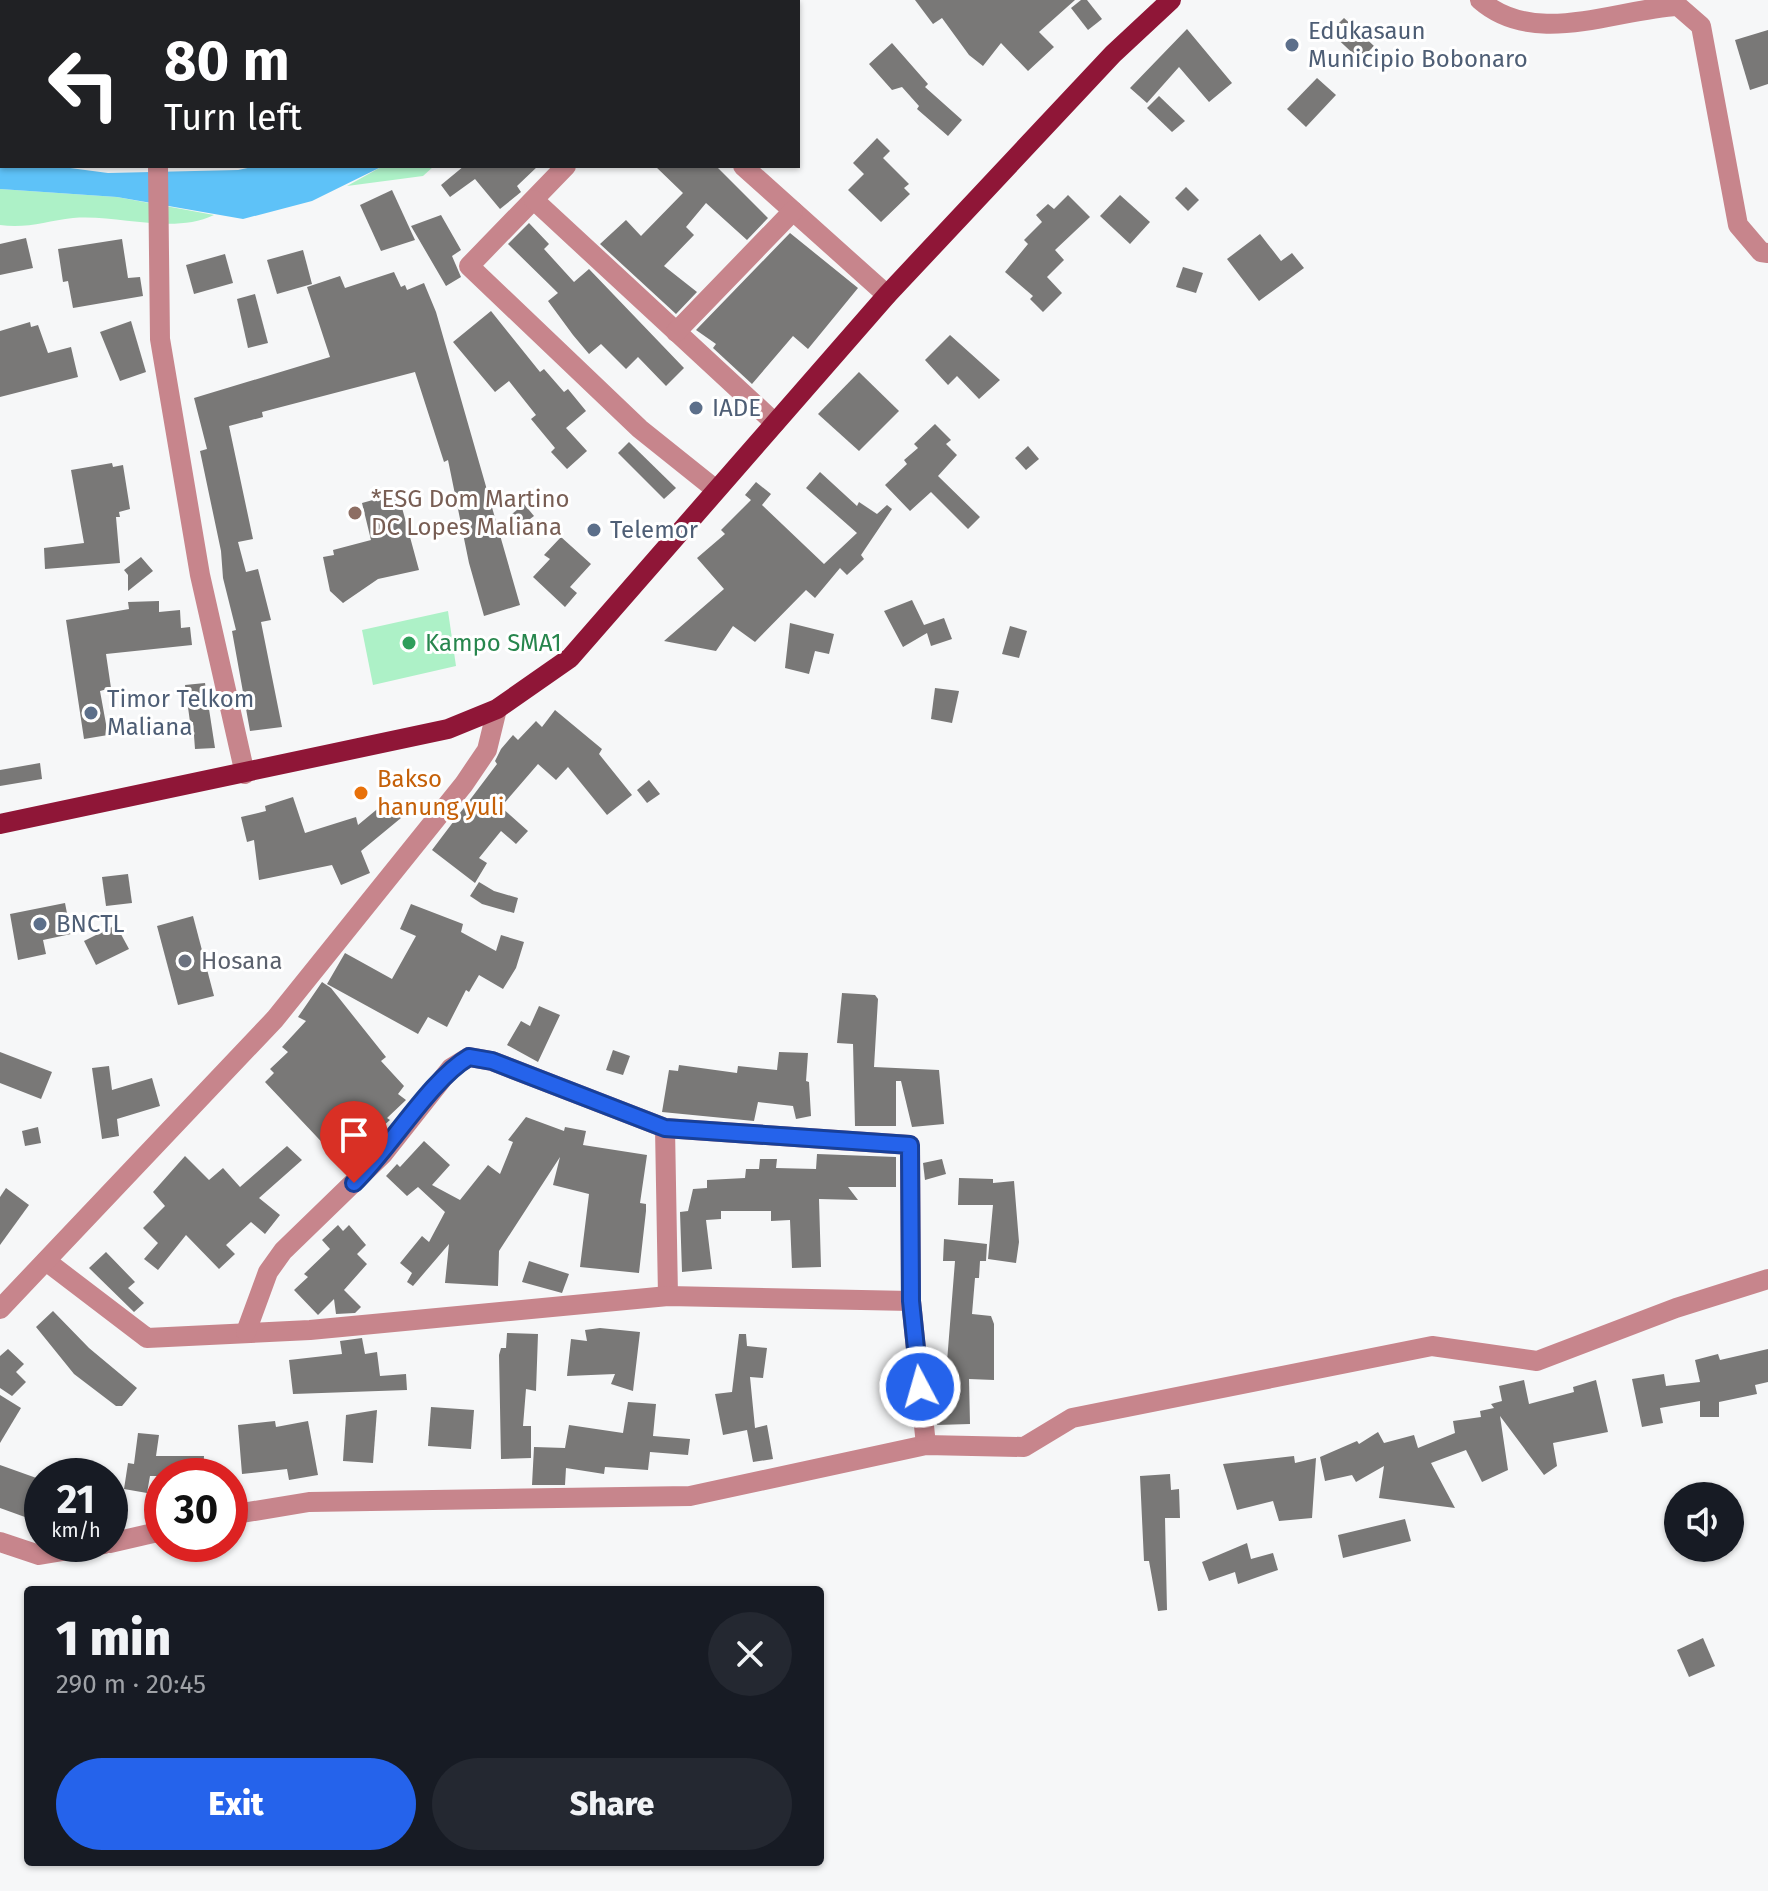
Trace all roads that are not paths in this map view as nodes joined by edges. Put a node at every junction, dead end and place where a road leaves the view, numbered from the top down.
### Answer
1 (1171, 0) edge
2 (1480, 0) edge
3 (158, 168) edge
4 (564, 168) edge
5 (745, 168) edge
6 (534, 200) junction
7 (793, 211) junction
8 (1768, 253) edge
9 (887, 295) junction
10 (676, 332) junction
11 (775, 423) junction
12 (715, 489) junction
13 (497, 709) junction
14 (245, 774) junction
15 (0, 824) edge
16 (665, 1128) junction
17 (46, 1261) junction
18 (1768, 1279) edge
19 (668, 1296) junction
20 (911, 1301) junction
21 (0, 1309) edge
22 (246, 1332) junction
23 (926, 1445) junction
24 (248, 1512) edge
25 (0, 1542) edge
26 (24, 1550) edge

1 - 9 main road
2 - 8 street
3 - 14 street
4 - 6 street
5 - 7 street
6 - 10 street
6 - 12 street
7 - 9 street
7 - 10 street
9 - 11 main road
10 - 11 street
11 - 12 main road
12 - 13 main road
13 - 14 main road
13 - 17 street
14 - 15 main road
16 - 19 street
16 - 20 street
16 - 22 street
17 - 21 street
17 - 22 street
18 - 23 street
19 - 20 street
19 - 22 street
20 - 23 street
23 - 24 street
25 - 26 street

